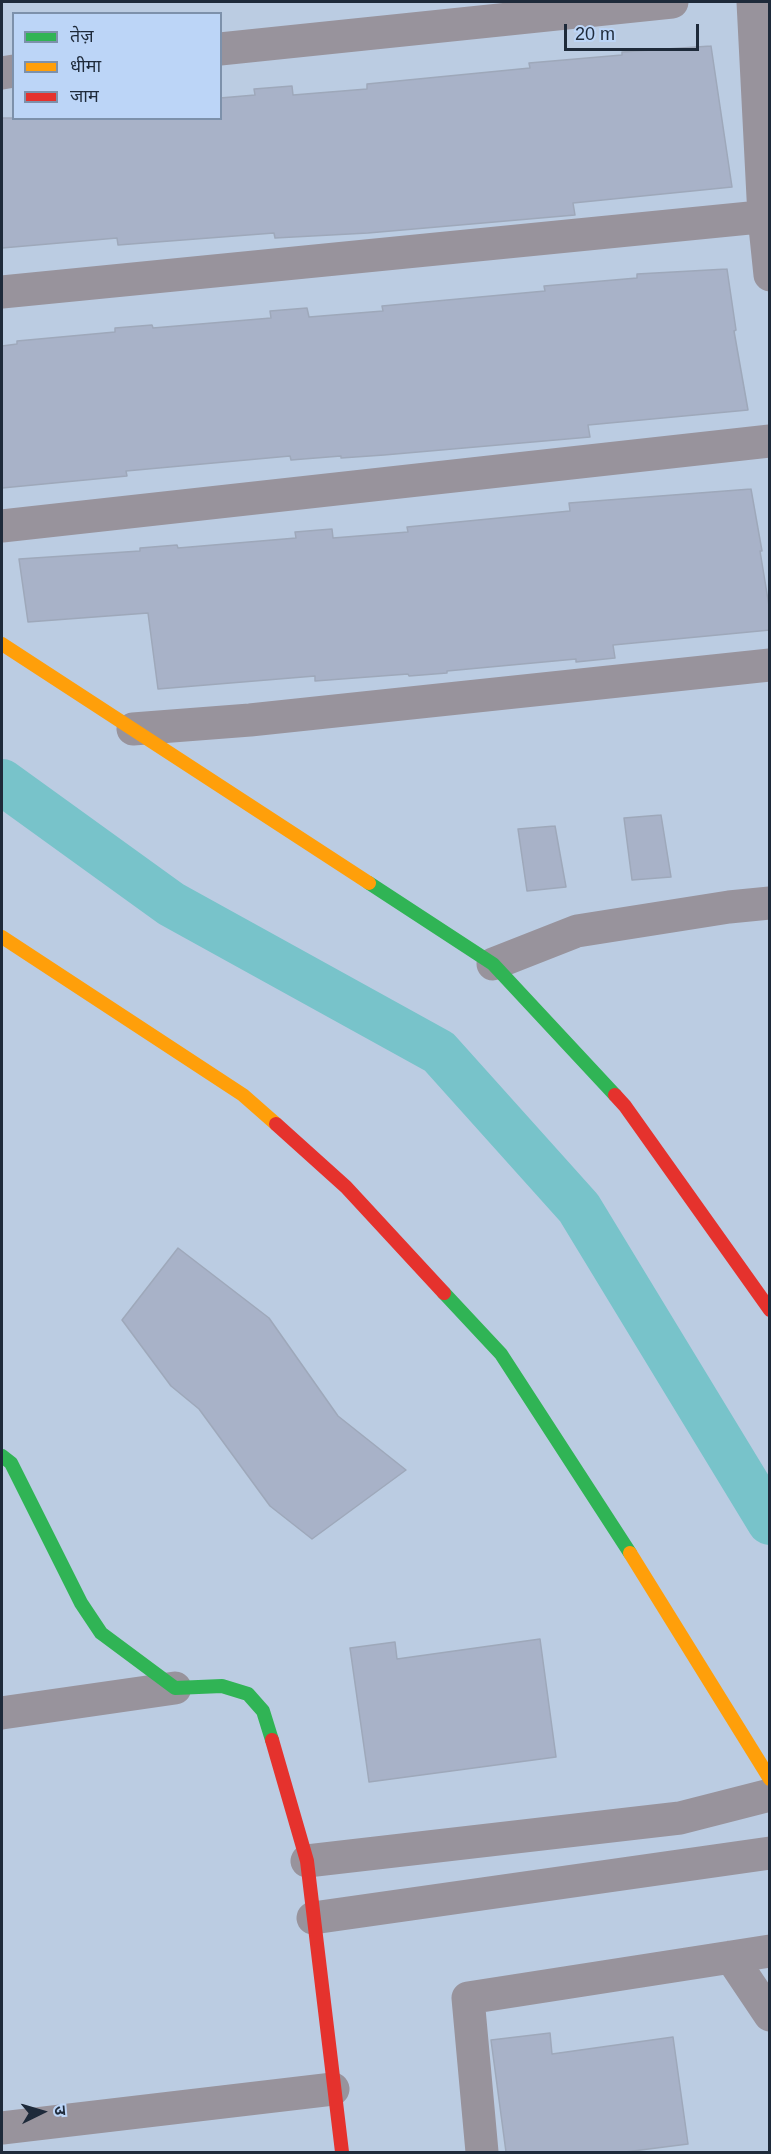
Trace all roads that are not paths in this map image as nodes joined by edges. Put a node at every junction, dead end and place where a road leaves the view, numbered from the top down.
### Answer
1 (672, 2) edge
2 (753, 2) edge
3 (222, 49) edge
4 (767, 217) edge
5 (770, 275) edge
6 (2, 292) edge
7 (770, 441) edge
8 (2, 526) edge
9 (2, 644) edge
10 (770, 665) edge
11 (133, 729) junction
12 (770, 903) edge
13 (2, 937) edge
14 (493, 964) junction
15 (770, 1310) edge
16 (2, 1456) edge
17 (175, 1688) junction
18 (2, 1713) edge
19 (770, 1779) edge
20 (770, 1795) edge
21 (770, 1853) edge
22 (307, 1861) junction
23 (313, 1918) junction
24 (770, 1951) edge
25 (731, 1958) junction
26 (770, 2015) edge
27 (333, 2089) junction
28 (2, 2128) edge
29 (342, 2152) edge
30 (482, 2152) edge

1 - 3 street
2 - 4 street
4 - 5 street
4 - 6 street
7 - 8 street
9 - 11 street
10 - 11 street
11 - 14 street
12 - 14 street
13 - 19 street
14 - 15 street
16 - 17 street
17 - 18 street
17 - 22 street
20 - 22 street
21 - 23 street
22 - 23 street
23 - 27 street
24 - 25 street
25 - 26 street
25 - 30 street
27 - 28 street
27 - 29 street

